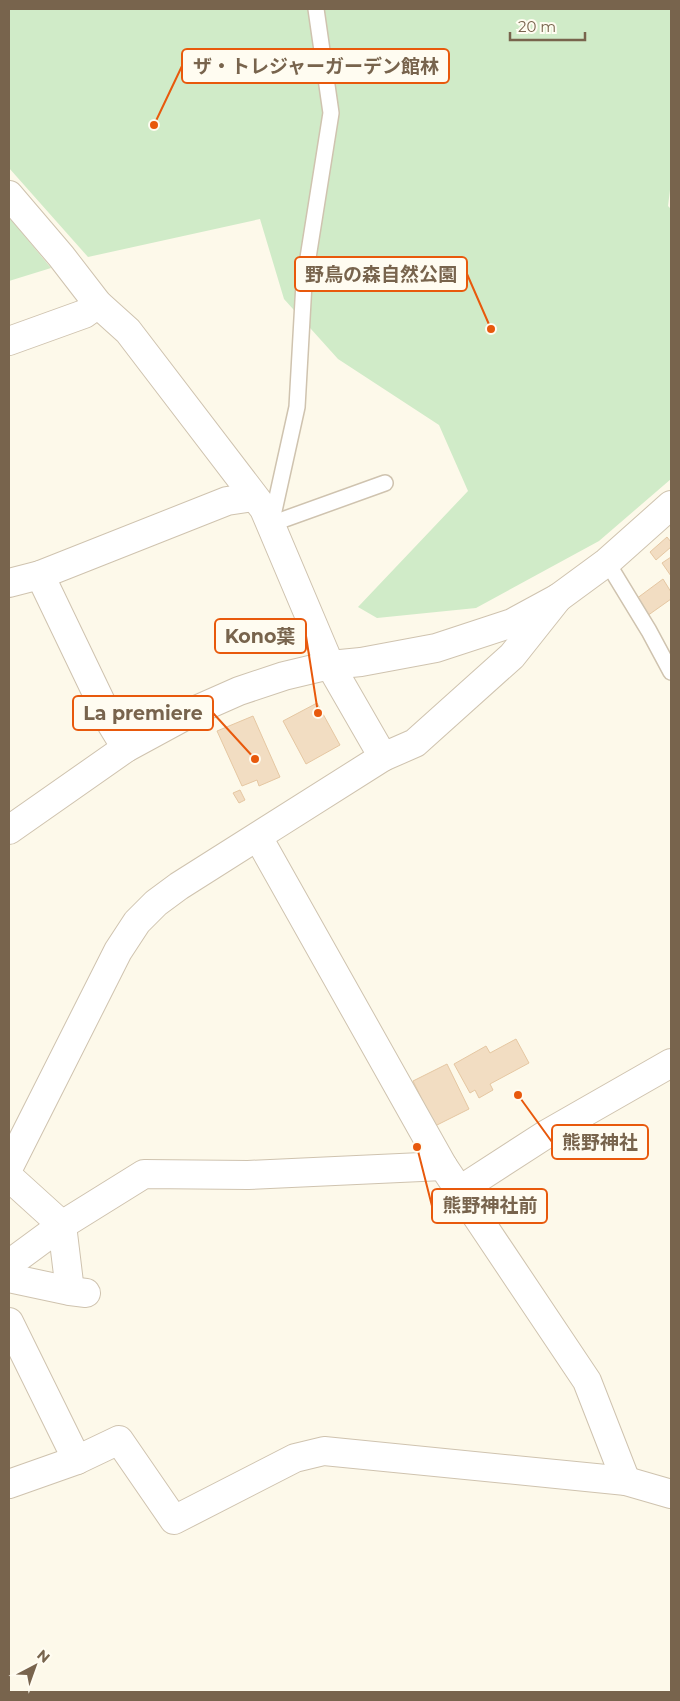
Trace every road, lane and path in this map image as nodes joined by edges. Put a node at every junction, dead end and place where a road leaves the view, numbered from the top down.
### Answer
1 (316, 9) edge
2 (9, 196) edge
3 (98, 304) junction
4 (9, 340) edge
5 (385, 483) dead end
6 (254, 497) junction
7 (671, 505) edge
8 (271, 524) junction
9 (607, 562) junction
10 (40, 575) junction
11 (9, 583) edge
12 (558, 598) junction
13 (330, 664) junction
14 (671, 672) edge
15 (126, 748) junction
16 (383, 757) junction
17 (9, 830) edge
18 (258, 837) junction
19 (671, 1063) edge
20 (443, 1166) junction
21 (9, 1167) edge
22 (9, 1178) edge
23 (460, 1190) junction
24 (62, 1225) junction
25 (9, 1264) edge
26 (9, 1278) edge
27 (9, 1322) edge
28 (78, 1460) junction
29 (626, 1481) junction
30 (9, 1484) edge
31 (671, 1494) edge

1 - 8 lane
2 - 3 street
3 - 4 street
3 - 6 street
5 - 8 lane
6 - 8 street
6 - 10 street
7 - 9 street
8 - 13 street
9 - 12 street
9 - 14 lane
10 - 11 street
10 - 15 street
12 - 13 street
12 - 16 street
13 - 15 street
13 - 16 street
15 - 17 street
16 - 18 street
18 - 20 street
18 - 21 street
19 - 23 street
20 - 23 street
20 - 24 street
22 - 24 street
23 - 29 street
24 - 25 street
24 - 26 street
27 - 28 street
28 - 29 street
28 - 30 street
29 - 31 street

